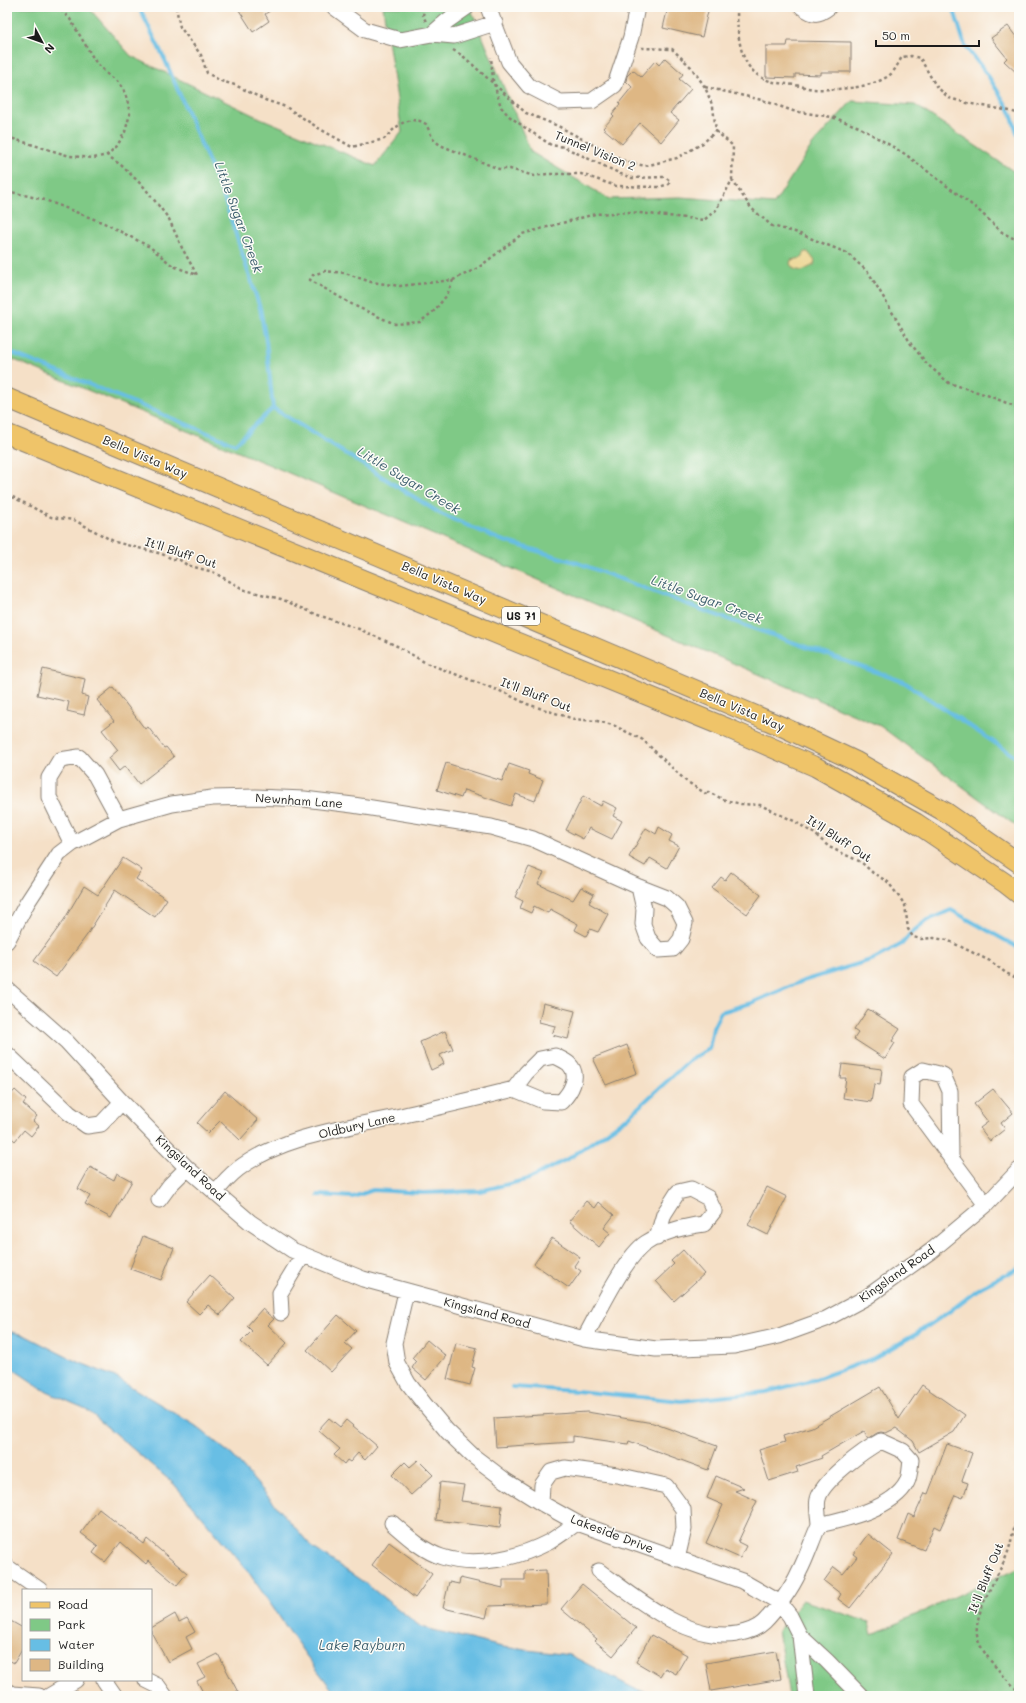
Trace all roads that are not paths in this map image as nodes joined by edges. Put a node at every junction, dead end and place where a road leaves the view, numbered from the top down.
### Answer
1 (334, 7) edge
2 (467, 7) edge
3 (488, 7) edge
4 (637, 7) edge
5 (802, 7) edge
6 (829, 7) edge
7 (494, 23) junction
8 (432, 34) junction
9 (7, 398) edge
10 (7, 434) edge
11 (119, 819) junction
12 (72, 844) junction
13 (1019, 864) edge
14 (639, 888) dead end
15 (1019, 894) edge
16 (7, 941) edge
17 (7, 989) edge
18 (7, 1054) edge
19 (514, 1089) dead end
20 (122, 1102) junction
21 (950, 1158) junction
22 (187, 1168) junction
23 (1019, 1170) edge
24 (215, 1193) junction
25 (159, 1200) dead end
26 (986, 1205) junction
27 (657, 1238) dead end
28 (303, 1255) junction
29 (406, 1292) junction
30 (281, 1313) dead end
31 (584, 1339) junction
32 (541, 1503) junction
33 (577, 1522) junction
34 (392, 1523) dead end
35 (820, 1524) junction
36 (677, 1559) junction
37 (7, 1567) edge
38 (599, 1571) dead end
39 (39, 1589) edge
40 (779, 1602) junction
41 (800, 1636) junction
42 (74, 1681) edge
43 (105, 1681) edge
44 (148, 1681) edge
45 (7, 1691) edge
46 (39, 1696) edge
47 (49, 1696) edge
48 (115, 1696) edge
49 (165, 1696) edge
50 (807, 1696) edge
51 (861, 1696) edge

1 - 8 street
2 - 8 street
3 - 7 street
4 - 7 street
5 - 6 street
7 - 8 street
9 - 13 main road, Bella Vista Way / US 71
10 - 15 main road, Bella Vista Way / US 71
11 - 12 street, Newnham Lane
11 - 12 street
11 - 14 street, Newnham Lane
12 - 16 street, Newnham Lane
17 - 20 street, Kingsland Road
18 - 20 street
19 - 24 street, Oldbury Lane
20 - 22 street, Kingsland Road
21 - 21 street
21 - 26 street
22 - 24 street, Kingsland Road
22 - 25 street
23 - 26 street, Kingsland Road
24 - 28 street, Kingsland Road
26 - 31 street, Kingsland Road
27 - 31 street
28 - 29 street, Kingsland Road
28 - 30 street
29 - 31 street, Kingsland Road
29 - 32 street, Lakeside Drive
32 - 33 street, Lakeside Drive
32 - 36 street
33 - 34 street
33 - 36 street, Lakeside Drive
35 - 35 street
35 - 40 street
36 - 40 street, Lakeside Drive
37 - 39 street
38 - 40 street
40 - 41 street, Lakeside Drive
41 - 50 street
41 - 51 street, Lakeside Drive
42 - 47 street
43 - 48 street
44 - 49 street
45 - 46 street

